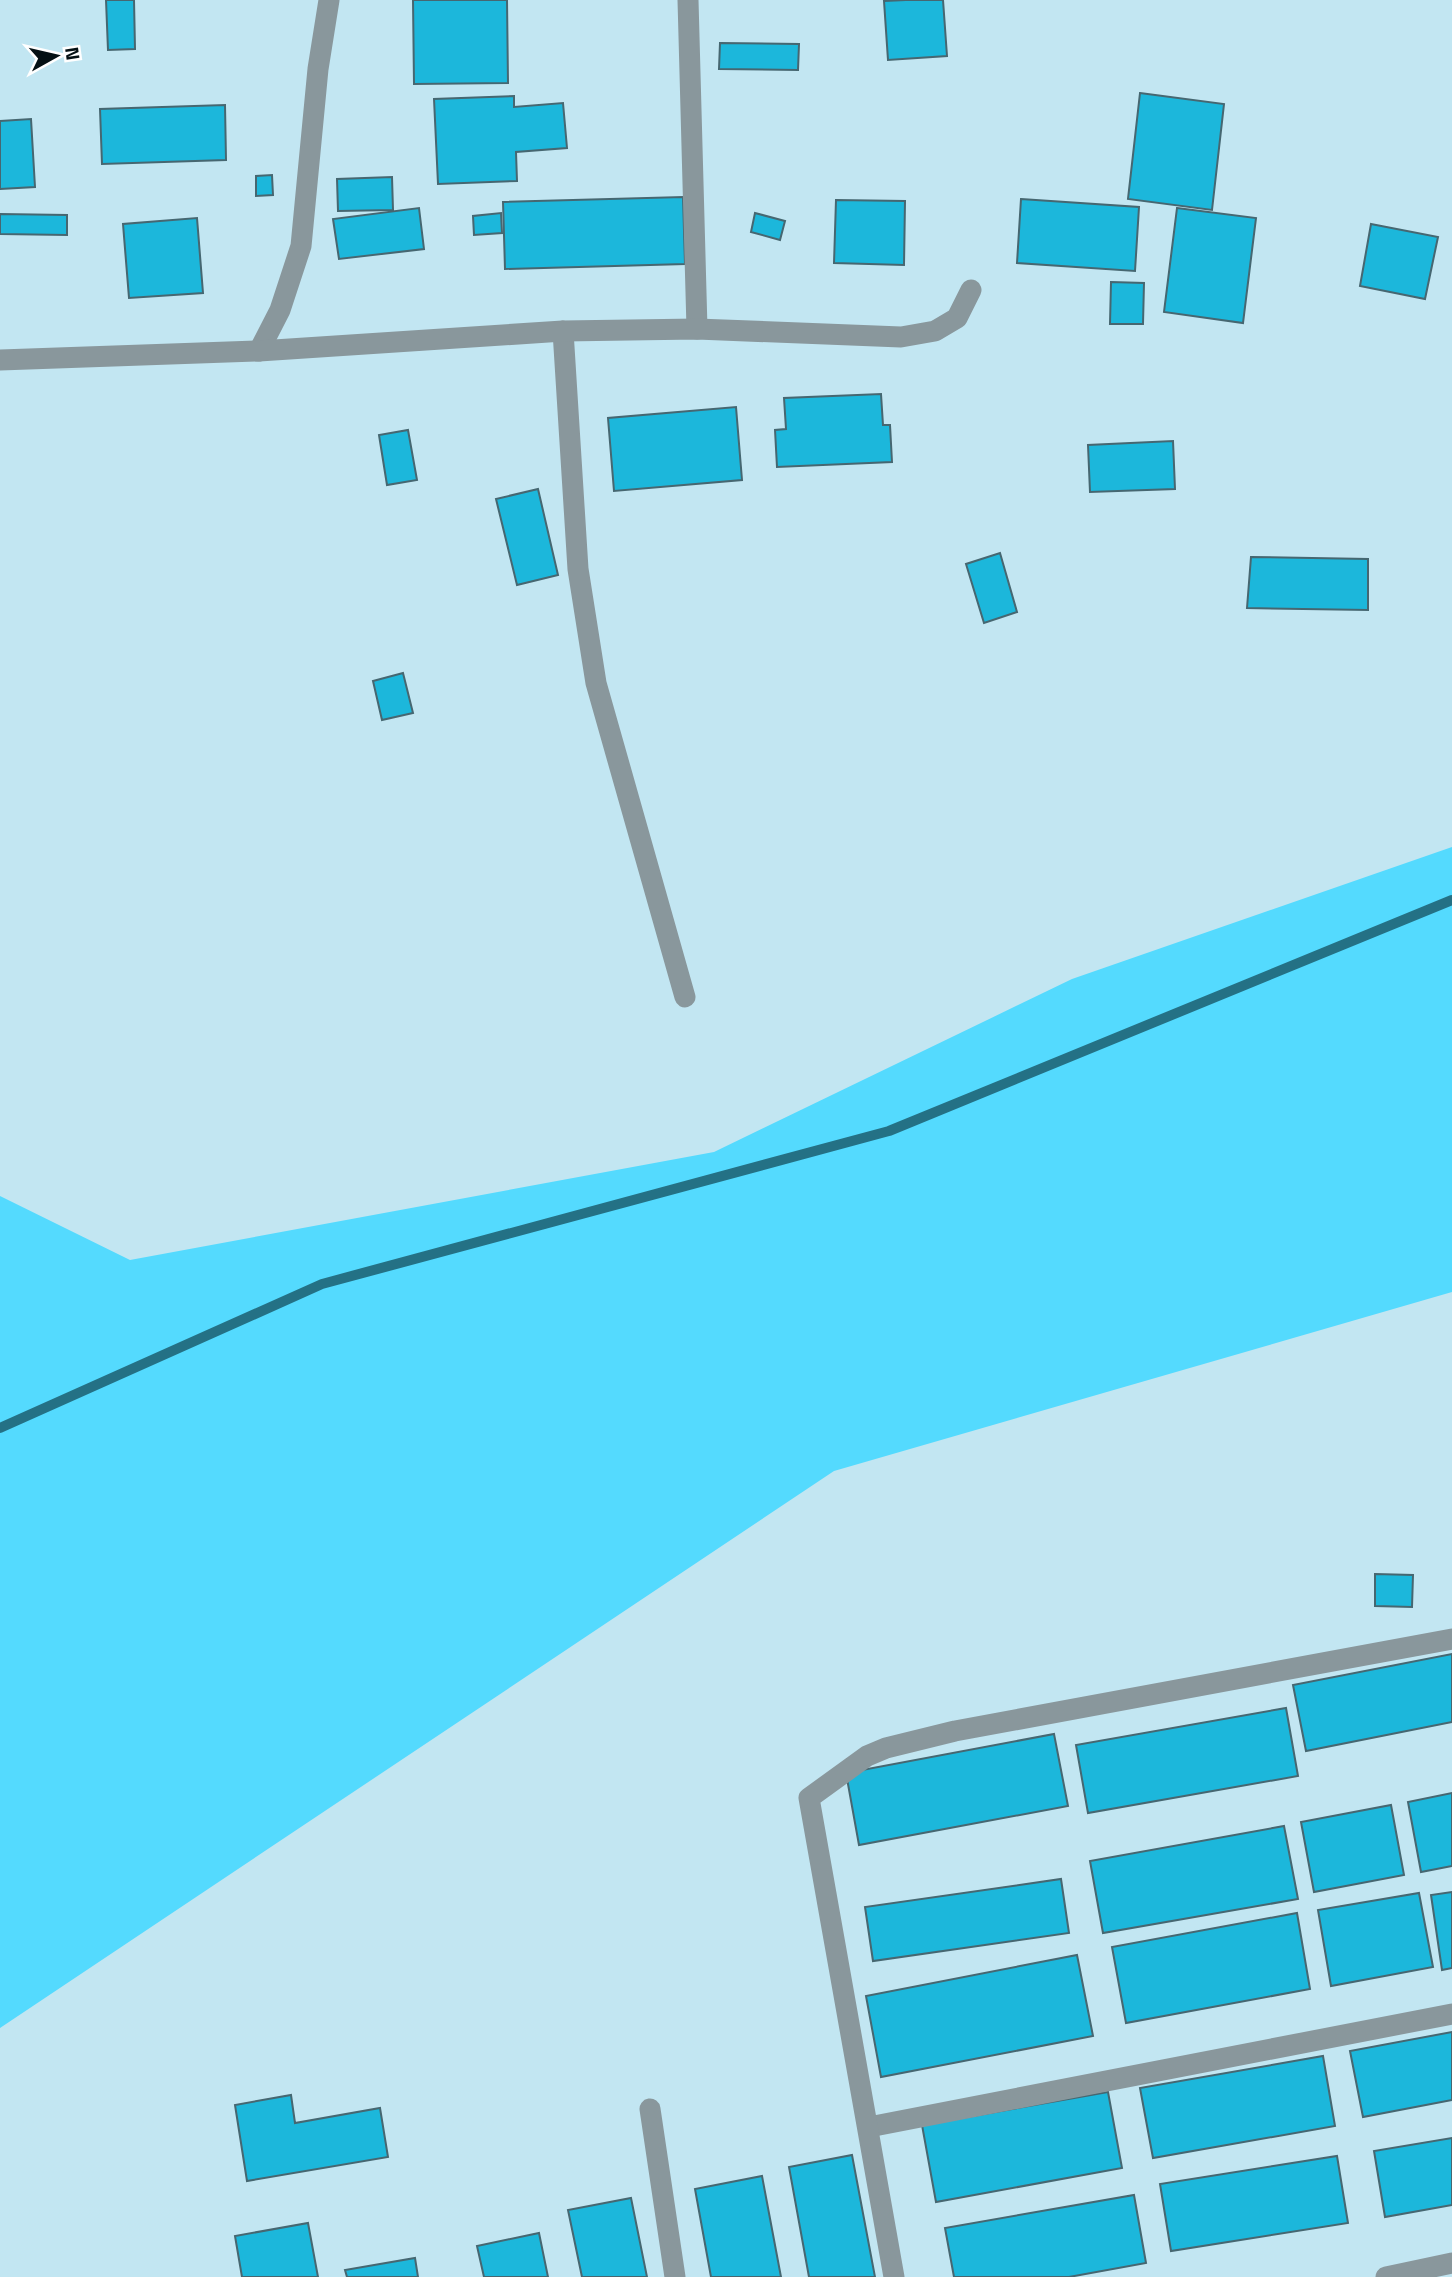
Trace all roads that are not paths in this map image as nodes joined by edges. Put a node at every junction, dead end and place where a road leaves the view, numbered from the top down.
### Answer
1 (329, 0) edge
2 (688, 0) edge
3 (971, 290) dead end
4 (697, 329) junction
5 (564, 331) junction
6 (259, 351) junction
7 (0, 360) edge
8 (685, 997) dead end
9 (1452, 1639) edge
10 (1452, 2014) edge
11 (650, 2109) dead end
12 (869, 2127) junction
13 (1452, 2263) edge
14 (675, 2277) edge
15 (894, 2277) edge
16 (1386, 2277) edge

1 - 6 street
2 - 4 street
3 - 4 street
4 - 5 street
5 - 6 street
5 - 8 street
6 - 7 street
9 - 12 street
10 - 12 street
11 - 14 street
12 - 15 street
13 - 16 street

